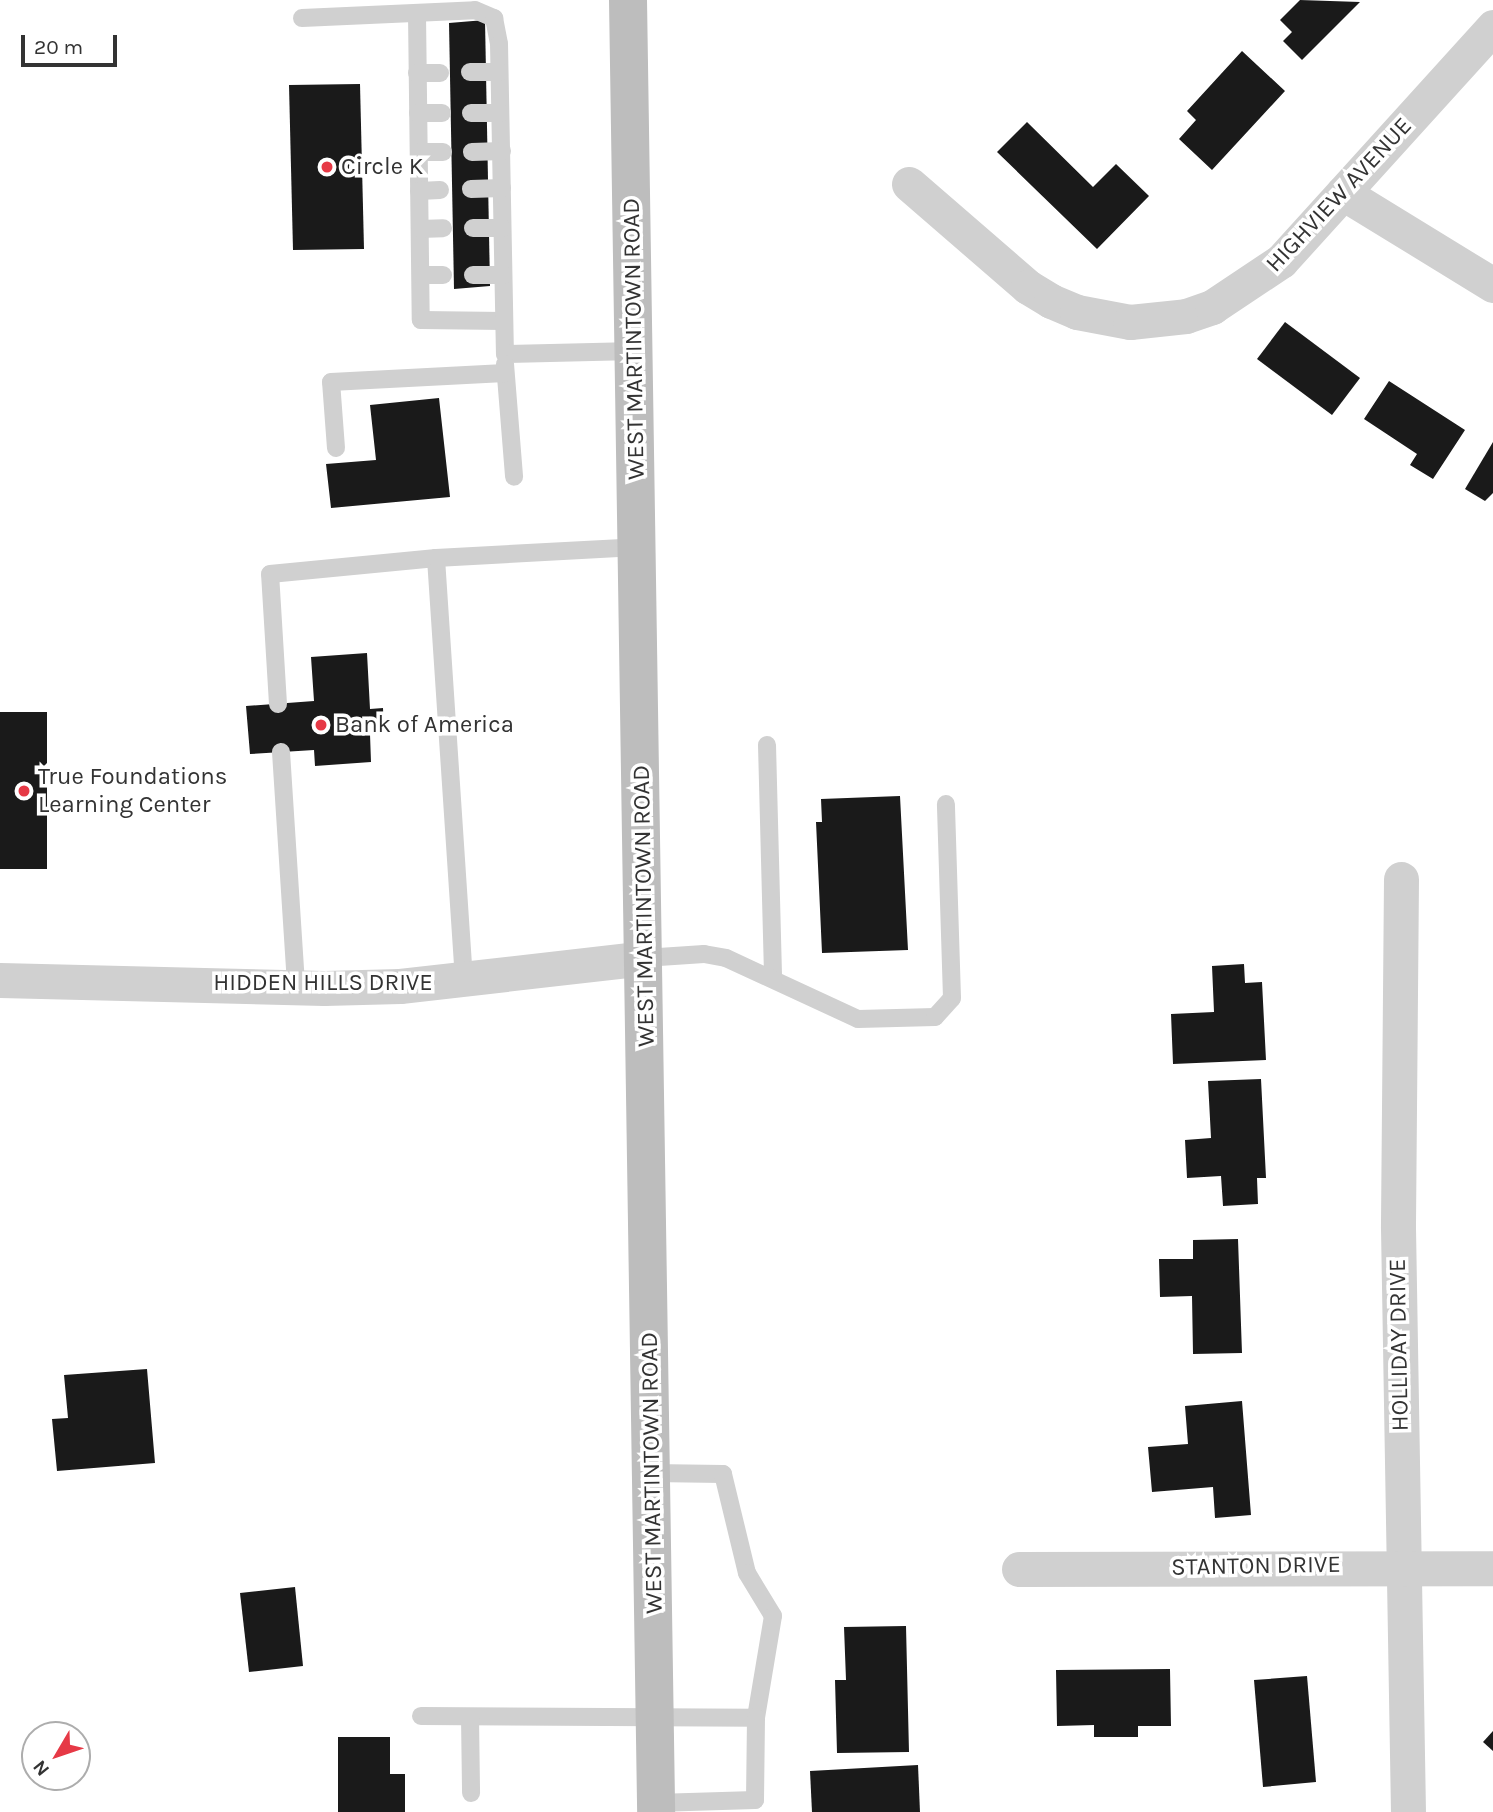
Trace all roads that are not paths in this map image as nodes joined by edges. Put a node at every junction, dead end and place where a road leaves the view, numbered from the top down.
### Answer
1 (628, 0) edge
2 (370, 7) edge
3 (417, 14) junction
4 (302, 18) dead end
5 (1493, 27) edge
6 (470, 72) dead end
7 (499, 72) junction
8 (417, 73) junction
9 (440, 73) dead end
10 (418, 113) junction
11 (442, 113) dead end
12 (471, 113) dead end
13 (500, 113) junction
14 (502, 151) junction
15 (420, 152) junction
16 (443, 152) dead end
17 (472, 152) dead end
18 (909, 184) dead end
19 (502, 188) junction
20 (471, 189) dead end
21 (440, 190) dead end
22 (419, 191) junction
23 (1343, 194) junction
24 (443, 228) dead end
25 (473, 228) dead end
26 (502, 228) junction
27 (420, 229) junction
28 (421, 275) junction
29 (443, 275) dead end
30 (473, 275) dead end
31 (503, 275) junction
32 (1493, 285) edge
33 (504, 321) junction
34 (635, 351) junction
35 (505, 354) junction
36 (505, 373) junction
37 (336, 448) dead end
38 (514, 477) dead end
39 (637, 547) junction
40 (436, 558) junction
41 (278, 704) dead end
42 (767, 745) dead end
43 (281, 752) dead end
44 (946, 804) dead end
45 (1401, 879) dead end
46 (644, 958) junction
47 (773, 976) junction
48 (0, 980) edge
49 (464, 980) junction
50 (296, 987) junction
51 (652, 1473) junction
52 (1403, 1566) junction
53 (1493, 1568) edge
54 (1019, 1569) dead end
55 (421, 1716) dead end
56 (470, 1717) junction
57 (655, 1717) junction
58 (756, 1718) junction
59 (471, 1793) dead end
60 (656, 1807) edge
61 (1408, 1812) edge

1 - 34 main road, WEST MARTINTOWN ROAD
2 - 3 lane
2 - 4 lane
3 - 7 lane
3 - 8 lane
5 - 23 street, HIGHVIEW AVENUE
6 - 7 lane
7 - 13 lane
8 - 9 lane
8 - 10 lane
10 - 11 lane
10 - 15 lane
12 - 13 lane
13 - 14 lane
14 - 17 lane
14 - 19 lane
15 - 16 lane
15 - 22 lane
18 - 23 street, HIGHVIEW AVENUE
19 - 20 lane
19 - 26 lane
21 - 22 lane
22 - 27 lane
23 - 32 street
24 - 27 lane
25 - 26 lane
26 - 31 lane
27 - 28 lane
28 - 29 lane
28 - 33 lane
30 - 31 lane
31 - 33 lane
33 - 35 lane
34 - 35 lane
34 - 39 main road, WEST MARTINTOWN ROAD
35 - 36 lane
36 - 37 lane
36 - 38 lane
39 - 40 lane
39 - 46 main road, WEST MARTINTOWN ROAD
40 - 41 lane
40 - 49 lane
42 - 47 lane
43 - 50 lane
44 - 47 lane
45 - 52 street, HOLLIDAY DRIVE
46 - 47 lane
46 - 49 street, HIDDEN HILLS DRIVE
46 - 51 main road, WEST MARTINTOWN ROAD
48 - 50 street, HIDDEN HILLS DRIVE
49 - 50 street, HIDDEN HILLS DRIVE
51 - 57 main road, WEST MARTINTOWN ROAD
51 - 58 lane
52 - 53 street, STANTON DRIVE
52 - 54 street, STANTON DRIVE
52 - 61 street, HOLLIDAY DRIVE
55 - 56 lane
56 - 57 lane
56 - 59 lane
57 - 58 lane
57 - 60 main road, WEST MARTINTOWN ROAD
58 - 60 lane

